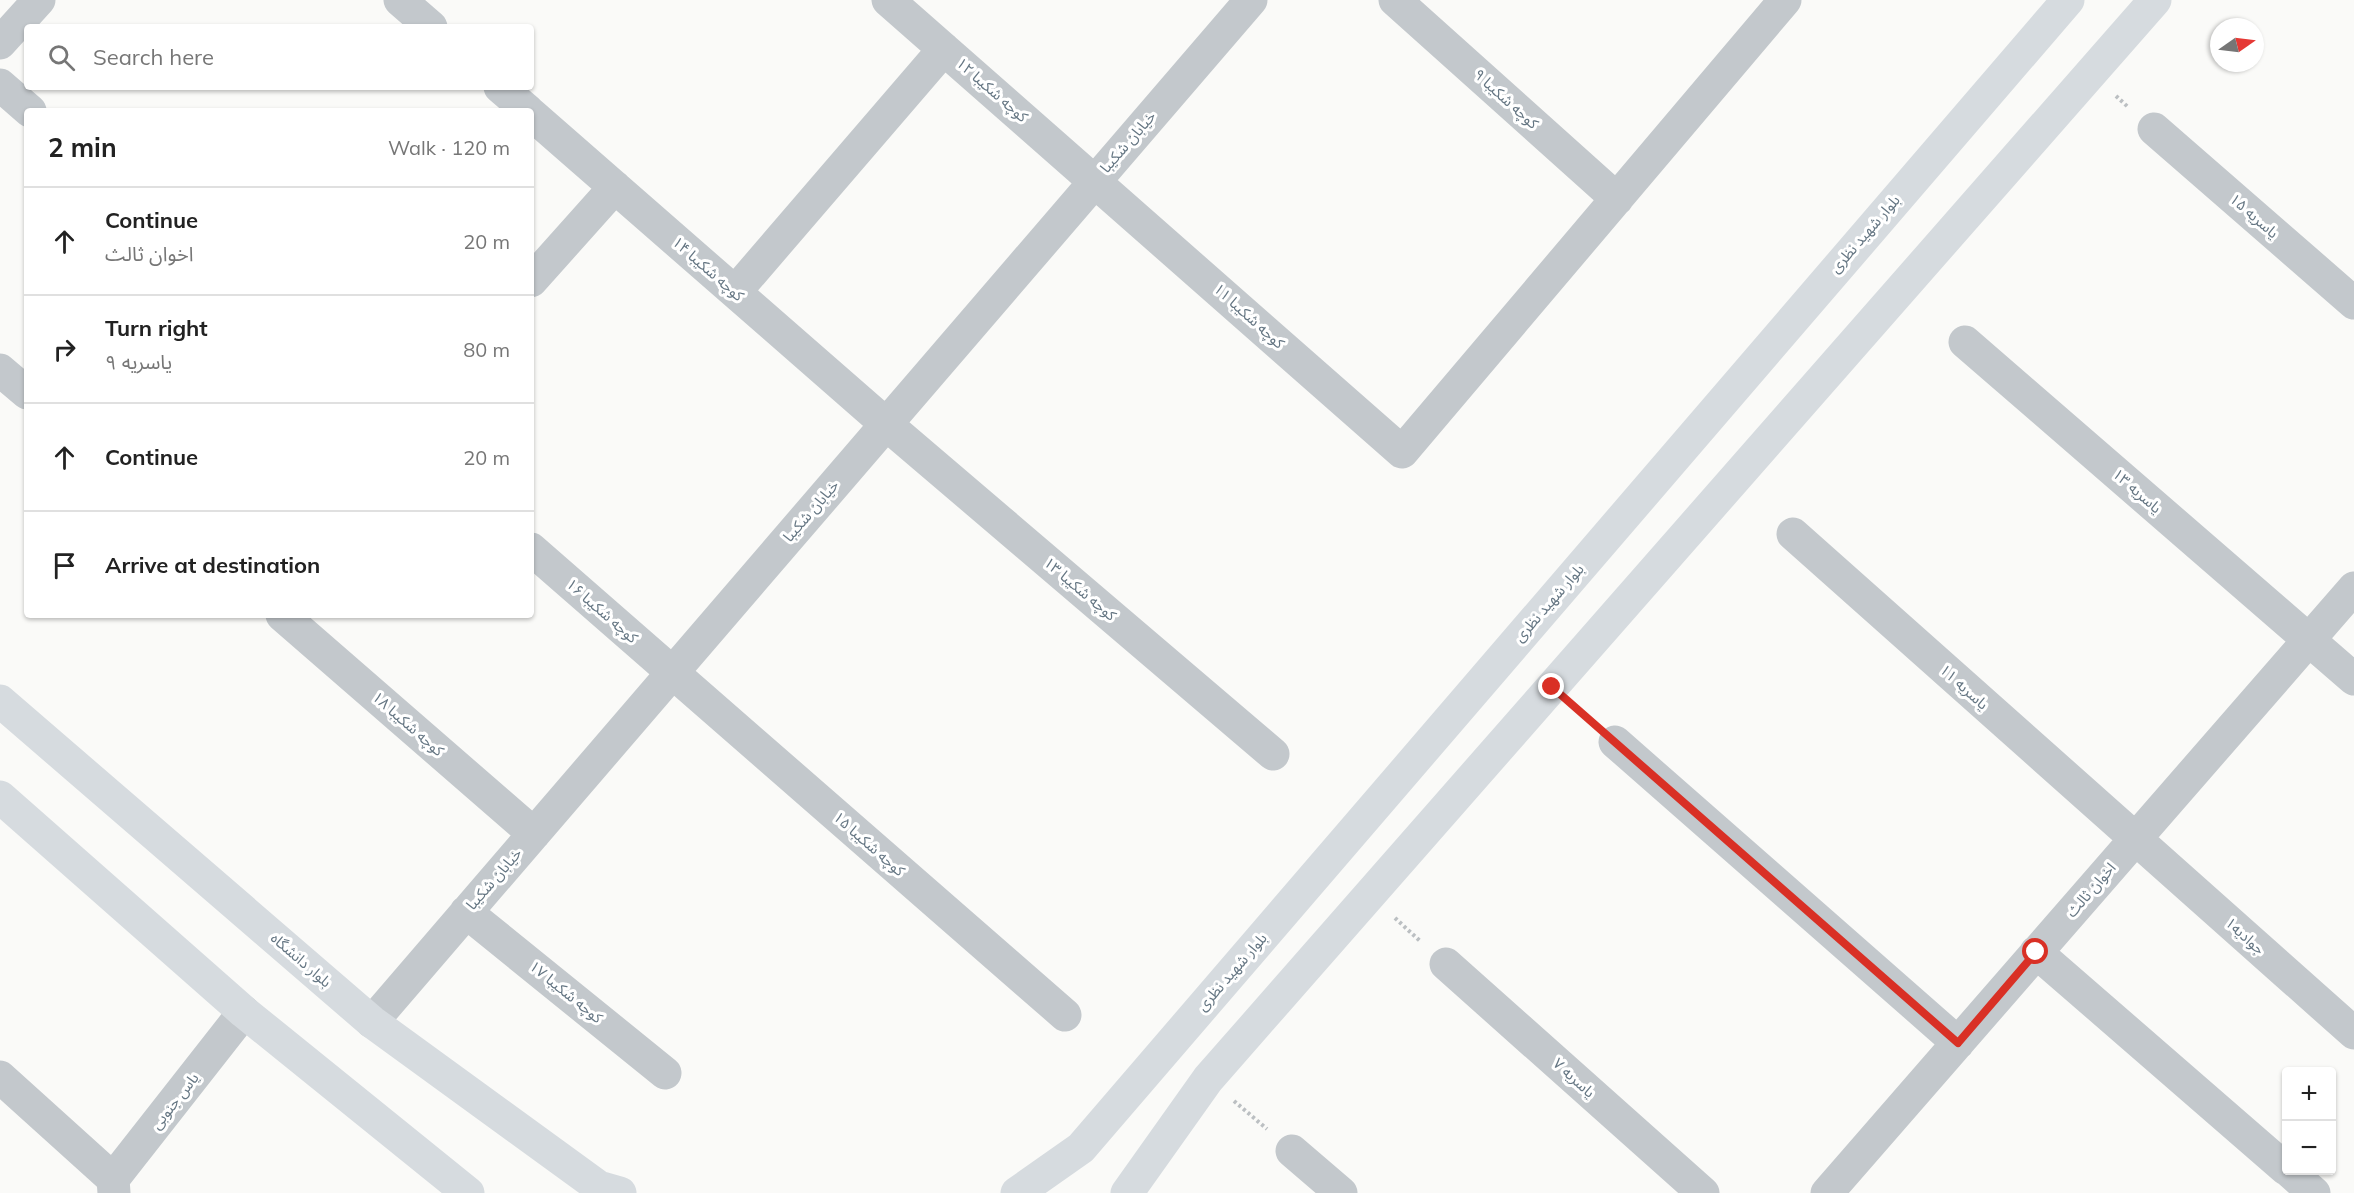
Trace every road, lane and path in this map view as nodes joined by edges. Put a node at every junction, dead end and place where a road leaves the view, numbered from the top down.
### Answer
1 (39, 0) edge
2 (400, 0) edge
3 (888, 0) edge
4 (1251, 0) edge
5 (1395, 0) edge
6 (1785, 0) edge
7 (2068, 0) edge
8 (2155, 0) edge
9 (428, 24) edge
10 (0, 43) edge
11 (944, 49) junction
12 (2090, 74) junction
13 (0, 85) edge
14 (503, 90) edge
15 (27, 108) edge
16 (524, 108) edge
17 (534, 116) edge
18 (2154, 129) joint
19 (1095, 180) junction
20 (615, 187) junction
21 (1617, 199) junction
22 (534, 278) edge
23 (735, 292) junction
24 (2354, 303) edge
25 (1965, 342) dead end
26 (0, 370) edge
27 (24, 390) edge
28 (886, 424) junction
29 (1793, 534) dead end
30 (534, 552) edge
31 (2354, 588) edge
32 (285, 618) edge
33 (2309, 639) junction
34 (672, 672) junction
35 (2354, 679) edge
36 (1552, 687) junction
37 (0, 700) edge
38 (1615, 742) joint
39 (1274, 754) dead end
40 (0, 797) edge
41 (534, 834) junction
42 (2136, 839) junction
43 (1369, 895) junction
44 (466, 912) junction
45 (2036, 952) junction
46 (1446, 964) joint
47 (244, 1012) junction
48 (1065, 1015) dead end
49 (372, 1022) junction
50 (2354, 1033) edge
51 (1958, 1043) junction
52 (665, 1072) dead end
53 (0, 1077) edge
54 (1209, 1078) junction
55 (1293, 1151) joint
56 (2282, 1166) edge
57 (2293, 1175) edge
58 (114, 1186) edge
59 (608, 1191) edge
60 (468, 1193) edge
61 (1017, 1193) edge
62 (1127, 1193) edge
63 (1341, 1193) edge
64 (1703, 1193) edge
65 (1827, 1193) edge
66 (2314, 1193) edge

1 - 10 street
2 - 9 street
3 - 11 street, کوچه شکیبا ۱۲
4 - 19 street, خیابان شکیبا
5 - 21 street, کوچه شکیبا ۹
6 - 21 street
7 - 61 main road, بلوار شهید نظری
8 - 12 main road
11 - 19 street, کوچه شکیبا ۱۲
11 - 23 street
12 - 18 path
12 - 36 main road
13 - 15 street
14 - 16 street, کوچه شکیبا ۱۴
17 - 20 street, کوچه شکیبا ۱۴
18 - 24 street, یاسریه ۱۵
19 - 21 street, کوچه شکیبا ۱۱
19 - 28 street, خیابان شکیبا
20 - 22 street
20 - 23 street, کوچه شکیبا ۱۴
23 - 28 street, کوچه شکیبا ۱۴
25 - 33 street, یاسریه ۱۳
26 - 27 street
28 - 34 street, خیابان شکیبا
28 - 39 street, کوچه شکیبا ۱۳
29 - 42 street, یاسریه ۱۱
30 - 34 street, کوچه شکیبا ۱۶
31 - 33 street, اخوان ثالث
32 - 41 street, کوچه شکیبا ۱۸
33 - 35 street, یاسریه ۱۳
33 - 42 street, اخوان ثالث
34 - 41 street, خیابان شکیبا
34 - 48 street, کوچه شکیبا ۱۵
36 - 38 path
36 - 43 main road
37 - 49 main road, بلوار دانشگاه
38 - 51 street
40 - 47 main road
41 - 44 street, خیابان شکیبا
42 - 45 street, اخوان ثالث
42 - 50 street, جوادیه۱
43 - 46 path
43 - 54 main road
44 - 49 street, خیابان شکیبا
44 - 52 street, کوچه شکیبا ۱۷
45 - 51 street, اخوان ثالث
45 - 56 street
46 - 64 street, یاسریه ۷
47 - 58 street, یاس جنوبی
47 - 60 main road
49 - 59 main road, بلوار دانشگاه
51 - 65 street, اخوان ثالث
53 - 58 street
54 - 55 path
54 - 62 main road
55 - 63 street
57 - 66 street

